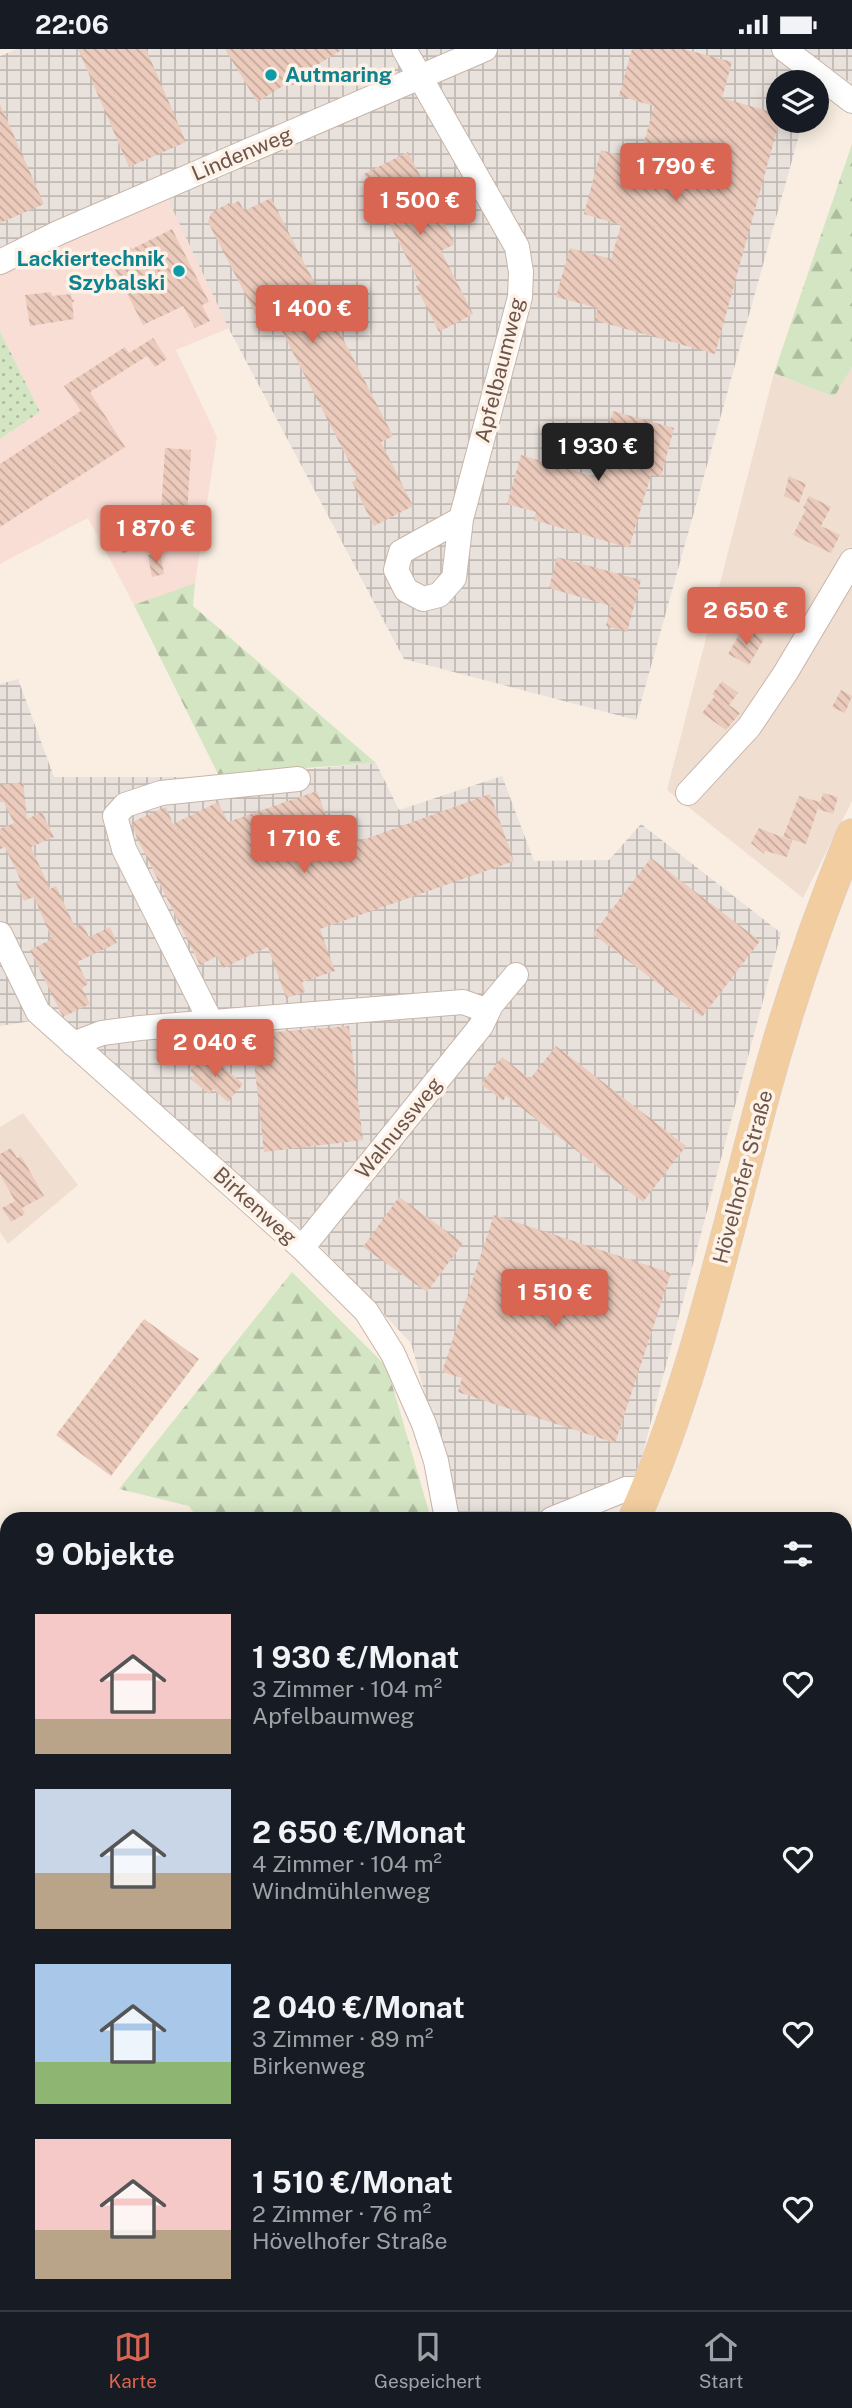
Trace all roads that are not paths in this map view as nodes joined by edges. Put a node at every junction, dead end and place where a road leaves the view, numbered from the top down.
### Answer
1 (404, 49) edge
2 (485, 49) edge
3 (784, 49) edge
4 (421, 78) junction
5 (852, 101) edge
6 (0, 262) edge
7 (461, 519) dead end
8 (852, 561) edge
9 (298, 779) dead end
10 (688, 793) dead end
11 (852, 835) edge
12 (0, 934) edge
13 (516, 975) dead end
14 (490, 1008) junction
15 (211, 1022) junction
16 (73, 1044) junction
17 (302, 1248) junction
18 (647, 1489) junction
19 (446, 1512) edge
20 (569, 1512) edge
21 (637, 1512) edge

1 - 4 street, Apfelbaumweg
2 - 4 street, Lindenweg
3 - 5 street
4 - 6 street, Lindenweg
4 - 7 street, Apfelbaumweg
8 - 10 street
9 - 15 street
11 - 18 main road, Hövelhofer Straße
12 - 16 street, Birkenweg
13 - 14 street, Walnussweg
14 - 15 street
14 - 17 street, Walnussweg
15 - 16 street
16 - 17 street, Birkenweg
17 - 19 street, Birkenweg
18 - 20 street
18 - 21 main road, Hövelhofer Straße

